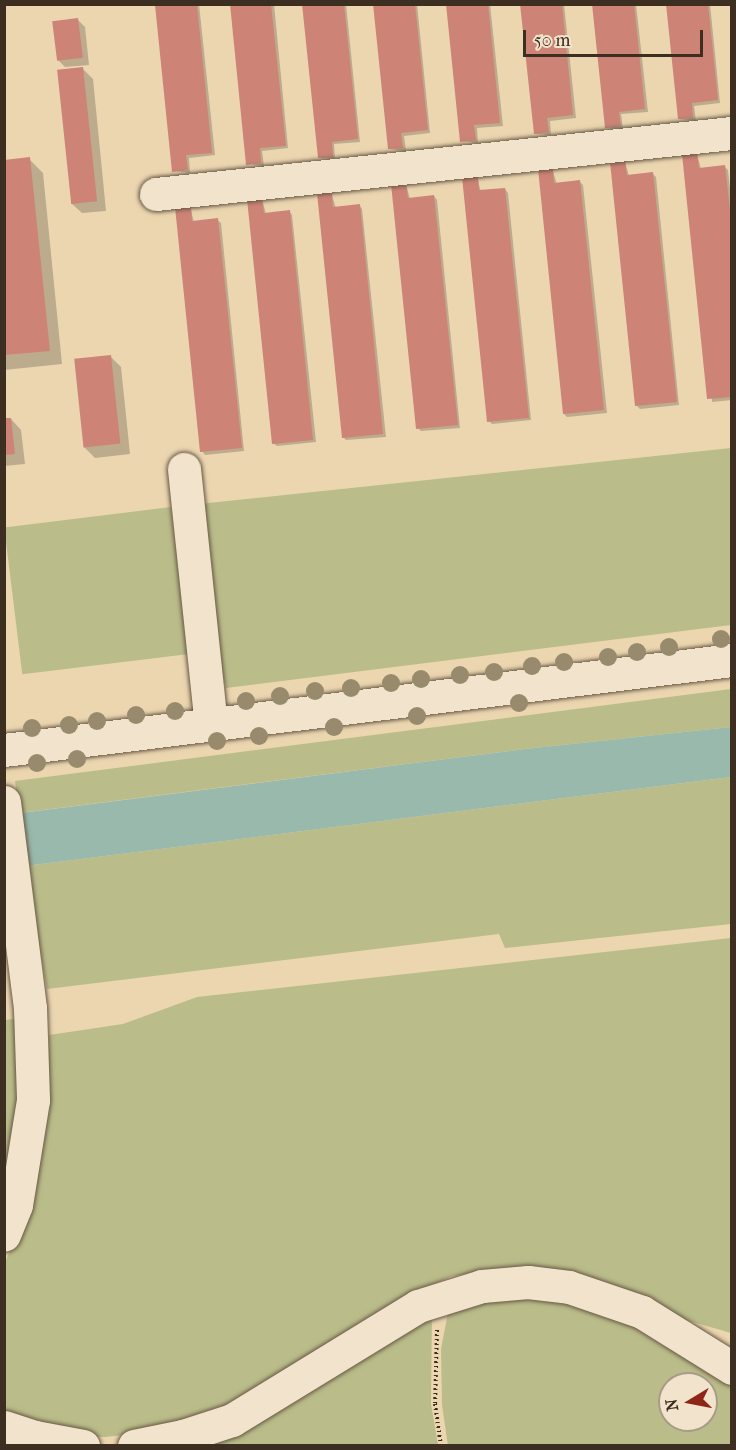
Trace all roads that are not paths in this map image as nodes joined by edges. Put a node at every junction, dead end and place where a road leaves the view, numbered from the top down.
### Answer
1 (732, 133) edge
2 (156, 194) dead end
3 (184, 469) dead end
4 (732, 660) edge
5 (211, 725) junction
6 (4, 750) edge
7 (4, 802) edge
8 (4, 1234) edge
9 (732, 1368) edge
10 (4, 1427) edge
11 (83, 1446) edge
12 (134, 1446) edge

1 - 2 street
3 - 5 street
4 - 5 street
5 - 6 street
7 - 8 street
9 - 12 street
10 - 11 street

